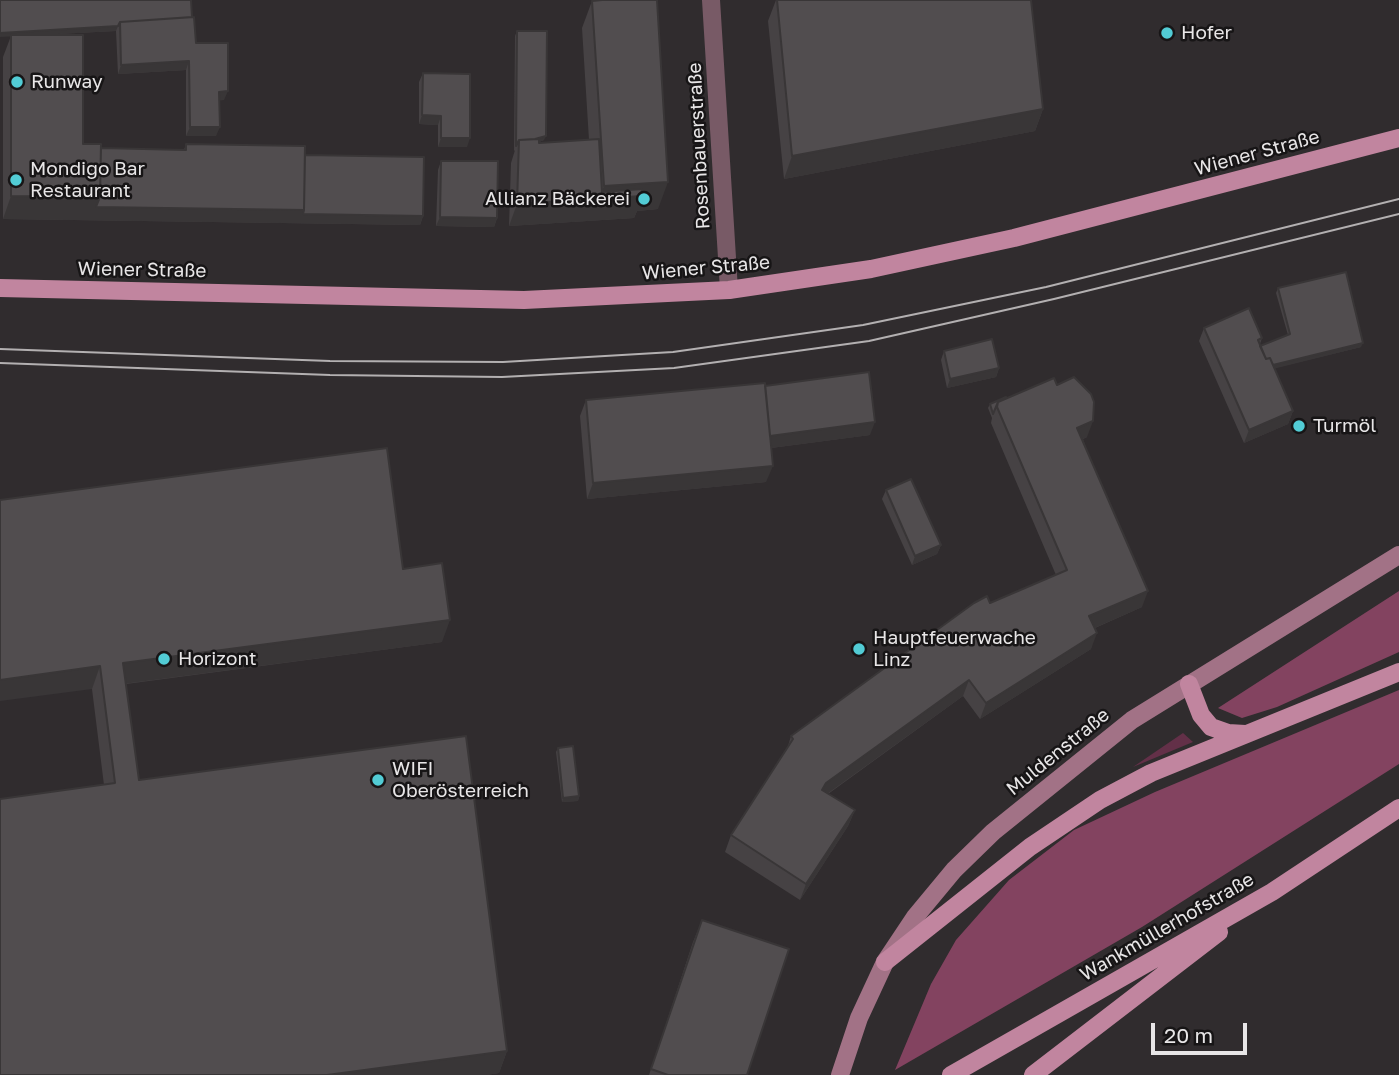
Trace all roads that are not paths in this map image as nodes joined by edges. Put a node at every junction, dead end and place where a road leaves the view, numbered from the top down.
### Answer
1 (711, 0) edge
2 (1399, 138) edge
3 (0, 288) edge
4 (729, 290) junction
5 (1399, 555) edge
6 (1399, 672) edge
7 (1189, 684) junction
8 (1249, 735) junction
9 (1399, 808) edge
10 (1272, 892) junction
11 (885, 962) junction
12 (840, 1075) edge
13 (951, 1075) edge
14 (1033, 1075) edge

1 - 4 street, Rosenbauerstraße
2 - 4 main road, Wiener Straße
3 - 4 main road, Wiener Straße
5 - 7 main road, Muldenstraße
6 - 8 main road
7 - 8 main road
7 - 11 main road, Muldenstraße
8 - 11 main road
9 - 10 main road, Wankmüllerhofstraße
10 - 13 main road, Wankmüllerhofstraße
10 - 14 main road
11 - 12 main road, Muldenstraße

